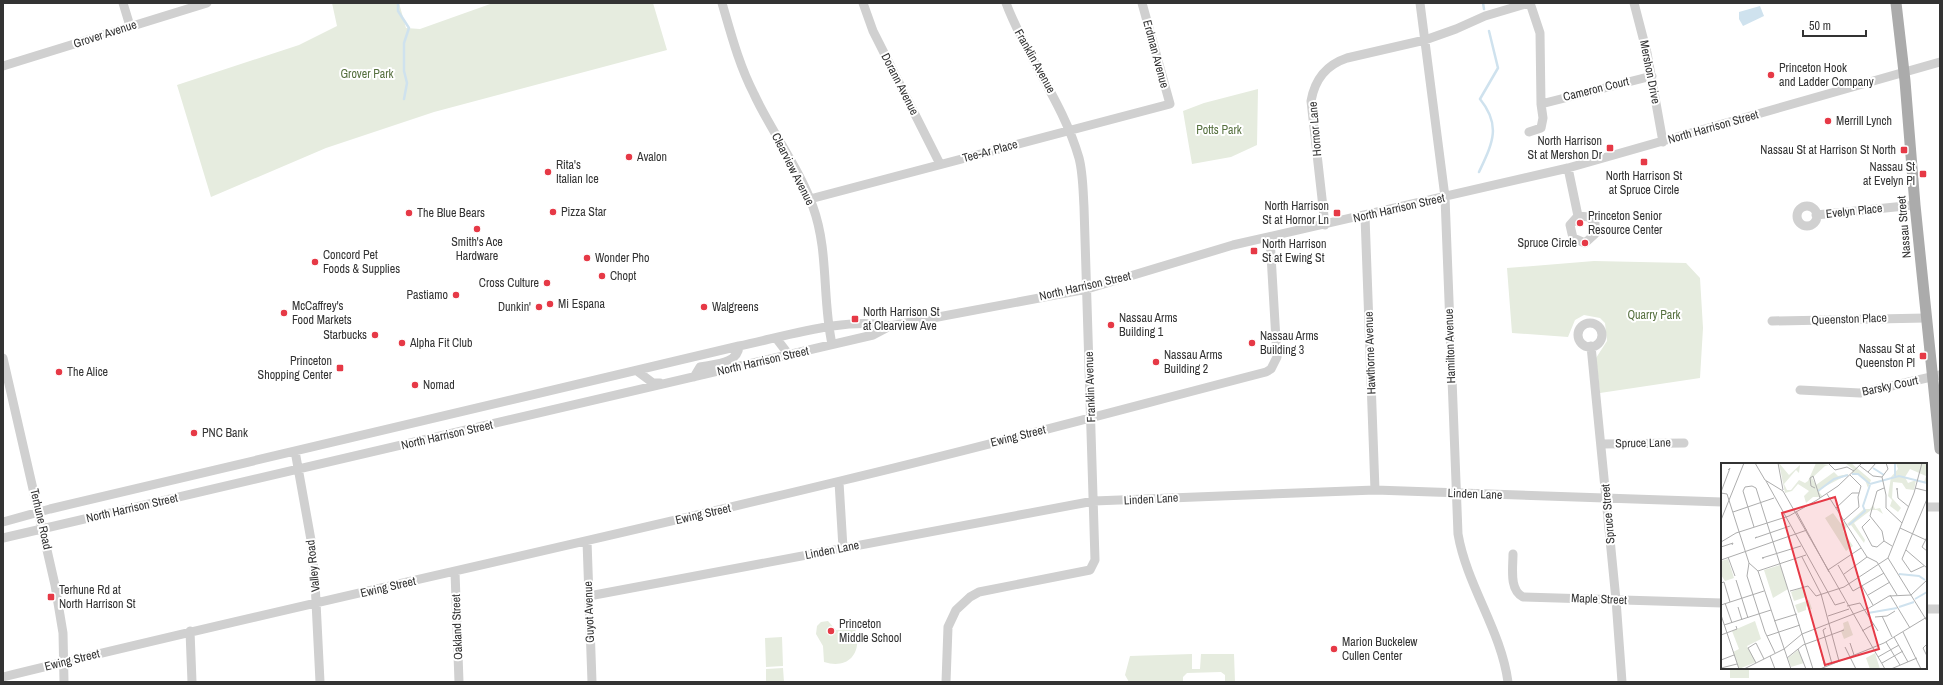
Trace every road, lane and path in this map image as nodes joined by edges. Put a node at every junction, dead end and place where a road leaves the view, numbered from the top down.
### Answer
1 (123, 3) edge
2 (207, 3) edge
3 (722, 3) edge
4 (863, 3) edge
5 (1006, 3) edge
6 (1142, 3) edge
7 (1420, 3) edge
8 (1529, 3) edge
9 (1634, 3) edge
10 (1896, 3) edge
11 (130, 26) junction
12 (1425, 40) junction
13 (1940, 62) edge
14 (3, 66) edge
15 (1904, 72) junction
16 (1652, 76) junction
17 (1170, 104) joint
18 (1541, 104) junction
19 (1069, 130) junction
20 (1529, 132) dead end
21 (1663, 142) junction
22 (940, 164) junction
23 (1568, 168) junction
24 (1445, 197) junction
25 (810, 199) junction
26 (1915, 205) junction
27 (1816, 215) dead end
28 (1365, 216) junction
29 (1578, 216) dead end
30 (1325, 225) junction
31 (1270, 238) junction
32 (1087, 289) junction
33 (1926, 318) junction
34 (1772, 321) dead end
35 (890, 326) junction
36 (828, 327) junction
37 (776, 338) junction
38 (832, 344) junction
39 (739, 346) junction
40 (1591, 346) dead end
41 (789, 355) junction
42 (3, 358) edge
43 (637, 371) junction
44 (1936, 376) edge
45 (694, 377) junction
46 (665, 383) junction
47 (1800, 390) dead end
48 (1091, 418) junction
49 (1684, 443) dead end
50 (1602, 444) junction
51 (1940, 449) edge
52 (295, 451) junction
53 (299, 469) junction
54 (839, 482) junction
55 (1375, 490) junction
56 (1455, 493) junction
57 (1606, 497) junction
58 (1094, 501) junction
59 (1721, 502) edge
60 (1927, 507) edge
61 (1940, 507) edge
62 (39, 512) junction
63 (3, 522) edge
64 (43, 529) junction
65 (3, 538) edge
66 (587, 541) junction
67 (843, 548) junction
68 (1513, 554) dead end
69 (455, 572) junction
70 (589, 596) junction
71 (1616, 600) junction
72 (1721, 603) edge
73 (316, 604) junction
74 (1927, 609) edge
75 (1940, 609) edge
76 (190, 631) junction
77 (64, 662) junction
78 (3, 677) edge
79 (64, 682) edge
80 (192, 682) edge
81 (320, 682) edge
82 (459, 682) edge
83 (592, 682) edge
84 (946, 682) edge
85 (1508, 682) edge
86 (1622, 682) edge

1 - 11 street
2 - 11 street, Grover Avenue
3 - 25 street, Clearview Avenue
4 - 22 street, Dorann Avenue
5 - 19 street, Franklin Avenue
6 - 17 street, Erdman Avenue
7 - 12 street, Hamilton Avenue
8 - 12 street, Hornor Lane
8 - 18 street
9 - 16 street, Mershon Drive
10 - 15 main road, Nassau Street
11 - 14 street, Grover Avenue
12 - 24 street, Hamilton Avenue
12 - 30 street, Hornor Lane
13 - 15 street, North Harrison Street
15 - 21 street, North Harrison Street
15 - 26 main road, Nassau Street
16 - 18 street, Cameron Court
16 - 21 street, Mershon Drive
17 - 19 street, Tee-Ar Place
18 - 20 street
19 - 22 street, Tee-Ar Place
19 - 32 street, Franklin Avenue
21 - 23 street, North Harrison Street
22 - 25 street, Tee-Ar Place
23 - 24 street, North Harrison Street
23 - 29 street
24 - 28 street, North Harrison Street
24 - 56 street, Hamilton Avenue
25 - 36 street, Clearview Avenue
26 - 27 street, Evelyn Place
26 - 33 main road, Nassau Street
28 - 30 street, North Harrison Street
28 - 55 street, Hawthorne Avenue
30 - 31 street, North Harrison Street
31 - 32 street, North Harrison Street
31 - 48 street, Ewing Street
32 - 35 street, North Harrison Street
32 - 48 street, Franklin Avenue
33 - 34 street, Queenston Place
33 - 44 main road, Nassau Street
35 - 36 street, North Harrison Street
35 - 38 street, North Harrison Street
36 - 37 street, North Harrison Street
36 - 38 street, Clearview Avenue
37 - 39 street, North Harrison Street
37 - 41 street
38 - 41 street, North Harrison Street
39 - 43 street, North Harrison Street
39 - 45 street
40 - 50 street, Spruce Street
41 - 45 street, North Harrison Street
42 - 62 street, Terhune Road
43 - 46 street
43 - 52 street, North Harrison Street
44 - 47 street, Barsky Court
44 - 51 main road, Nassau Street
45 - 46 street, North Harrison Street
46 - 53 street, North Harrison Street
48 - 54 street, Ewing Street
48 - 58 street, Franklin Avenue
49 - 50 street, Spruce Lane
50 - 57 street, Spruce Street
52 - 53 street, Valley Road
52 - 62 street, North Harrison Street
53 - 64 street, North Harrison Street
53 - 73 street, Valley Road
54 - 66 street, Ewing Street
54 - 67 street
55 - 56 street, Linden Lane
55 - 58 street, Linden Lane
56 - 57 street, Linden Lane
56 - 85 street, Hamilton Avenue
57 - 59 street, Linden Lane
57 - 71 street, Spruce Street
58 - 67 street, Linden Lane
58 - 84 street, Franklin Avenue
60 - 61 street
62 - 63 street, North Harrison Street
62 - 64 street, Terhune Road
64 - 65 street, North Harrison Street
64 - 77 street, Terhune Road
66 - 69 street, Ewing Street
66 - 70 street, Guyot Avenue
67 - 70 street, Linden Lane
68 - 71 street, Maple Street
69 - 73 street, Ewing Street
69 - 82 street, Oakland Street
70 - 83 street, Guyot Avenue
71 - 72 street, Maple Street
71 - 86 street, Spruce Street
73 - 76 street, Ewing Street
73 - 81 street, Valley Road
74 - 75 street
76 - 77 street, Ewing Street
76 - 80 street
77 - 78 street, Ewing Street
77 - 79 street, Terhune Road

